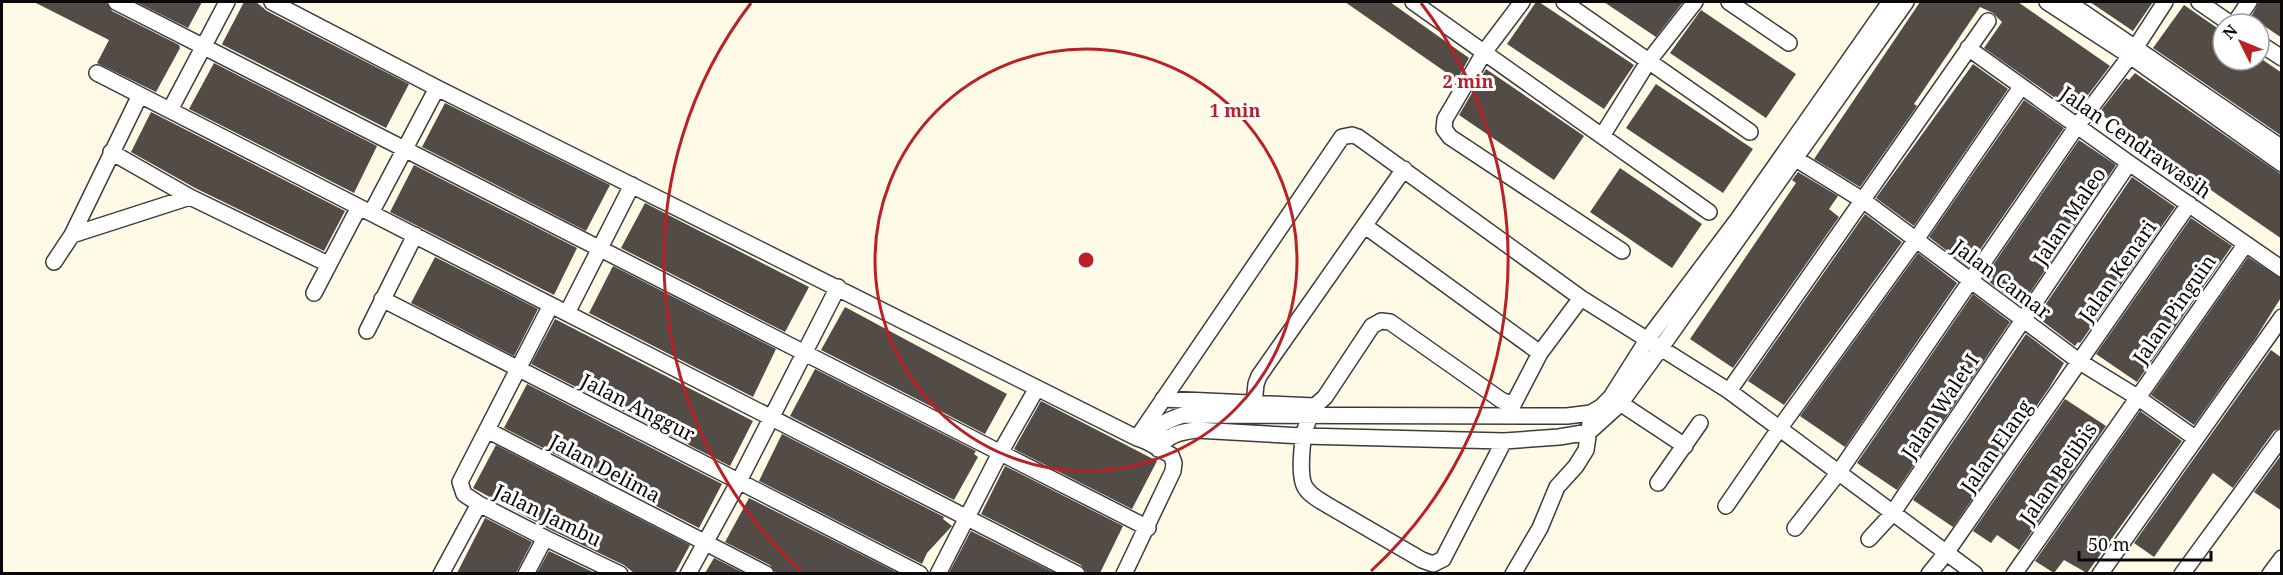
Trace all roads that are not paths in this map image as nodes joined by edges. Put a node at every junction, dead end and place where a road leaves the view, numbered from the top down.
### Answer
1 (116, 2) edge
2 (227, 2) edge
3 (272, 2) edge
4 (1413, 2) edge
5 (1522, 2) edge
6 (1563, 2) edge
7 (1695, 2) edge
8 (1729, 2) edge
9 (1890, 2) edge
10 (1906, 2) edge
11 (2047, 2) edge
12 (2068, 2) edge
13 (2165, 2) edge
14 (2199, 2) edge
15 (2214, 12) edge
16 (1988, 21) dead end
17 (1789, 42) dead end
18 (204, 46) junction
19 (1968, 48) junction
20 (1485, 51) junction
21 (2133, 52) junction
22 (1648, 62) junction
23 (97, 73) dead end
24 (437, 87) junction
25 (2021, 87) junction
26 (140, 95) junction
27 (170, 111) junction
28 (2077, 126) junction
29 (1750, 132) dead end
30 (1602, 136) junction
31 (2282, 148) edge
32 (404, 149) junction
33 (111, 152) junction
34 (1790, 155) junction
35 (2129, 163) junction
36 (2282, 164) edge
37 (1404, 169) junction
38 (632, 185) junction
39 (190, 197) junction
40 (1864, 201) junction
41 (2189, 204) junction
42 (365, 210) junction
43 (1709, 212) dead end
44 (1365, 226) junction
45 (72, 235) junction
46 (415, 235) junction
47 (1916, 241) junction
48 (2245, 245) junction
49 (599, 248) junction
50 (1622, 251) dead end
51 (54, 262) dead end
52 (328, 264) junction
53 (2282, 268) edge
54 (1971, 281) junction
55 (838, 286) junction
56 (314, 293) dead end
57 (1581, 298) junction
58 (382, 299) junction
59 (551, 305) junction
60 (567, 313) junction
61 (2024, 321) junction
62 (2279, 328) edge
63 (367, 331) dead end
64 (1654, 345) junction
65 (804, 353) junction
66 (1540, 353) junction
67 (2080, 362) junction
68 (518, 369) junction
69 (1037, 388) junction
70 (1729, 391) junction
71 (2137, 397) junction
72 (1164, 399) junction
73 (1615, 400) junction
74 (1254, 404) junction
75 (1310, 410) junction
76 (1511, 411) junction
77 (1591, 413) junction
78 (771, 417) junction
79 (1700, 423) dead end
80 (1779, 429) junction
81 (487, 430) junction
82 (1589, 432) junction
83 (1303, 436) junction
84 (2282, 437) edge
85 (2195, 438) junction
86 (1504, 441) junction
87 (1148, 443) junction
88 (1685, 446) junction
89 (1000, 453) junction
90 (1839, 472) junction
91 (739, 481) junction
92 (1658, 483) dead end
93 (478, 504) junction
94 (1726, 506) dead end
95 (1892, 514) junction
96 (967, 517) junction
97 (1148, 528) junction
98 (1795, 528) dead end
99 (545, 538) junction
100 (1869, 539) dead end
101 (704, 542) junction
102 (1946, 553) junction
103 (2282, 558) edge
104 (611, 571) edge
105 (441, 573) edge
106 (526, 573) edge
107 (687, 573) edge
108 (766, 573) edge
109 (920, 573) edge
110 (938, 573) edge
111 (1077, 573) edge
112 (1124, 573) edge
113 (1513, 573) edge
114 (1929, 573) edge
115 (1975, 573) edge
116 (2014, 573) edge
117 (2100, 573) edge
118 (2182, 573) edge
119 (2270, 573) edge

1 - 18 street
2 - 18 street
3 - 24 street
4 - 20 street
5 - 20 street
6 - 22 street
7 - 22 street
8 - 17 street
9 - 34 street
10 - 34 street
11 - 21 street
12 - 21 street
13 - 21 street
14 - 15 street
16 - 19 street
18 - 27 street
18 - 32 street
19 - 25 street, Jalan Cendrawasih
19 - 40 street
20 - 30 street
20 - 50 street
21 - 28 street
21 - 31 street
21 - 36 street
22 - 29 street
22 - 30 street
23 - 26 street
24 - 32 street
24 - 38 street
25 - 28 street, Jalan Cendrawasih
25 - 47 street
26 - 27 street
26 - 33 street
27 - 42 street
28 - 35 street, Jalan Cendrawasih
28 - 54 street
30 - 43 street
32 - 42 street
32 - 49 street
33 - 39 street
33 - 45 street
34 - 40 street, Jalan Camar
34 - 64 street
35 - 41 street, Jalan Cendrawasih
35 - 61 street, Jalan Maleo
37 - 44 street
37 - 57 street
37 - 72 street
38 - 49 street
38 - 55 street
39 - 45 street
39 - 52 street
40 - 47 street, Jalan Camar
40 - 70 street
41 - 48 street, Jalan Cendrawasih
41 - 67 street, Jalan Kenari
42 - 46 street
42 - 52 street
44 - 66 street
44 - 74 street
45 - 51 street
46 - 58 street
46 - 59 street
47 - 54 street, Jalan Camar
47 - 80 street
48 - 53 street, Jalan Cendrawasih
48 - 71 street, Jalan Pinguin
49 - 60 street
49 - 65 street
52 - 56 street
54 - 61 street, Jalan Camar
54 - 90 street
55 - 65 street
55 - 69 street
57 - 64 street
57 - 66 street
58 - 63 street
58 - 68 street, Jalan Anggur
59 - 60 street
59 - 68 street
60 - 78 street
61 - 67 street, Jalan Camar
61 - 95 street, Jalan Walet I
62 - 85 street
64 - 70 street
64 - 73 street
65 - 78 street
65 - 89 street
66 - 76 street
67 - 71 street, Jalan Camar
67 - 102 street, Jalan Elang
68 - 81 street
68 - 91 street, Jalan Anggur
69 - 87 street
69 - 89 street
70 - 80 street
71 - 85 street, Jalan Camar
71 - 116 street, Jalan Belibis
72 - 74 street
72 - 87 street
73 - 77 street
73 - 82 street
73 - 88 street
74 - 75 street
75 - 76 street
75 - 76 street
75 - 83 street
75 - 87 street
76 - 77 street
77 - 82 street
78 - 91 street
78 - 96 street
79 - 88 street
80 - 90 street
80 - 94 street
81 - 93 street, Jalan Jambu
81 - 101 street, Jalan Delima
82 - 86 street
82 - 113 street
83 - 86 street
83 - 86 street
83 - 87 street
84 - 118 street
85 - 117 street
87 - 97 street
88 - 92 street
89 - 96 street
89 - 97 street
90 - 95 street
90 - 98 street
91 - 101 street
91 - 109 street, Jalan Anggur
93 - 99 street, Jalan Jambu
93 - 105 street
95 - 100 street, Jalan Walet I
95 - 102 street
96 - 110 street
96 - 111 street
97 - 112 street
99 - 104 street, Jalan Jambu
99 - 106 street
101 - 107 street
101 - 108 street, Jalan Delima
102 - 114 street, Jalan Elang
102 - 115 street
103 - 119 street

